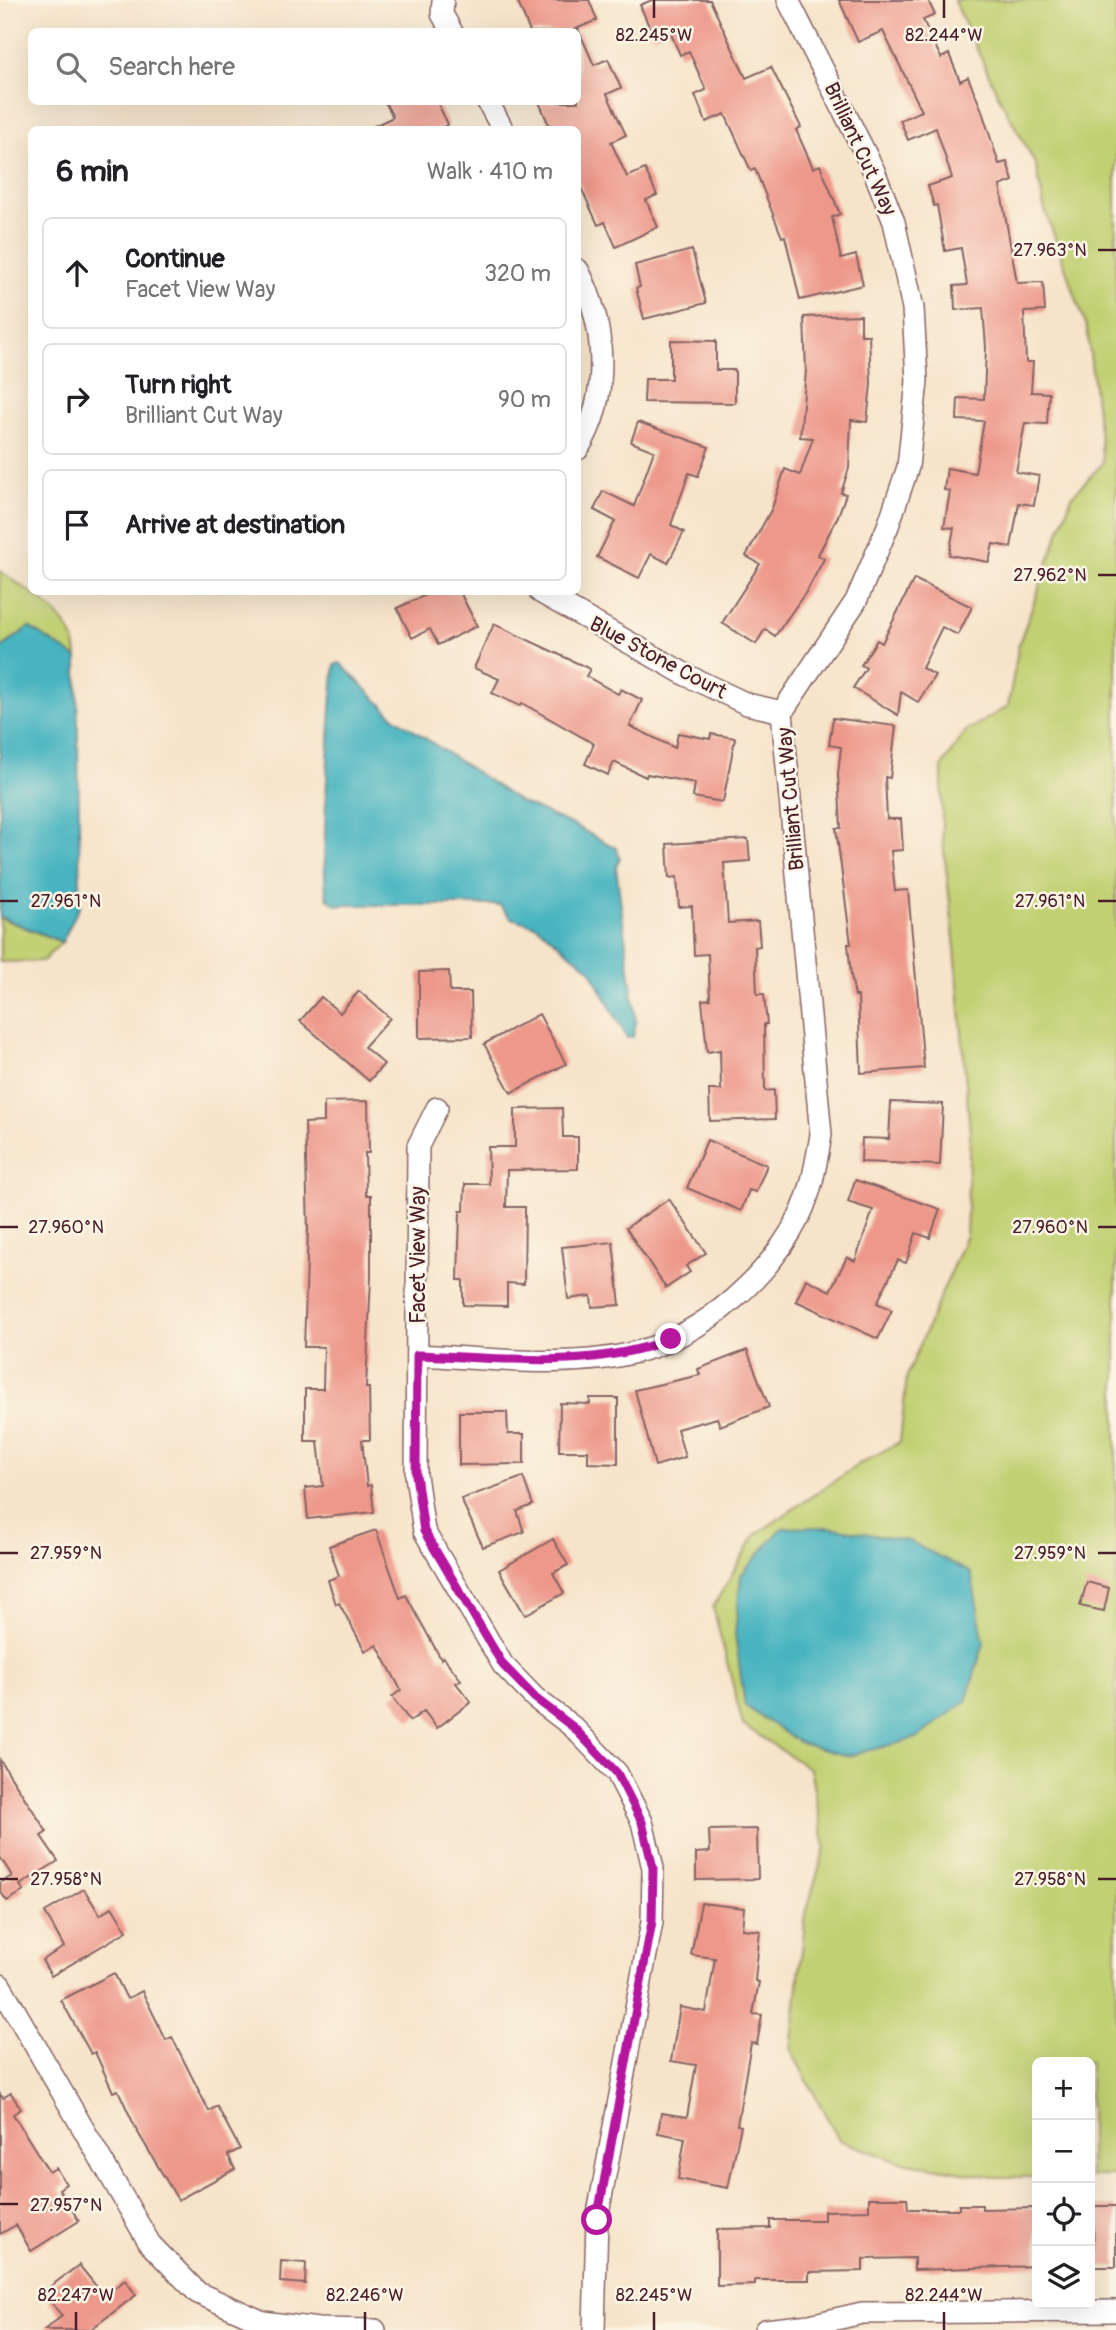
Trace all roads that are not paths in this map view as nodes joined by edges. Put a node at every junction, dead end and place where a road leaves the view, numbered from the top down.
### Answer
1 (443, 0) edge
2 (788, 0) edge
3 (450, 28) edge
4 (490, 105) edge
5 (501, 126) edge
6 (581, 279) edge
7 (581, 444) edge
8 (545, 595) edge
9 (782, 712) junction
10 (437, 1108) dead end
11 (417, 1355) junction
12 (0, 1984) edge
13 (1116, 2311) edge
14 (375, 2330) edge
15 (594, 2330) edge
16 (765, 2330) edge

1 - 3 street
2 - 9 street, Brilliant Cut Way
4 - 5 street
6 - 7 street
8 - 9 street, Blue Stone Court
9 - 11 street, Brilliant Cut Way
10 - 11 street, Facet View Way
11 - 15 street, Facet View Way
12 - 14 street
13 - 16 street

